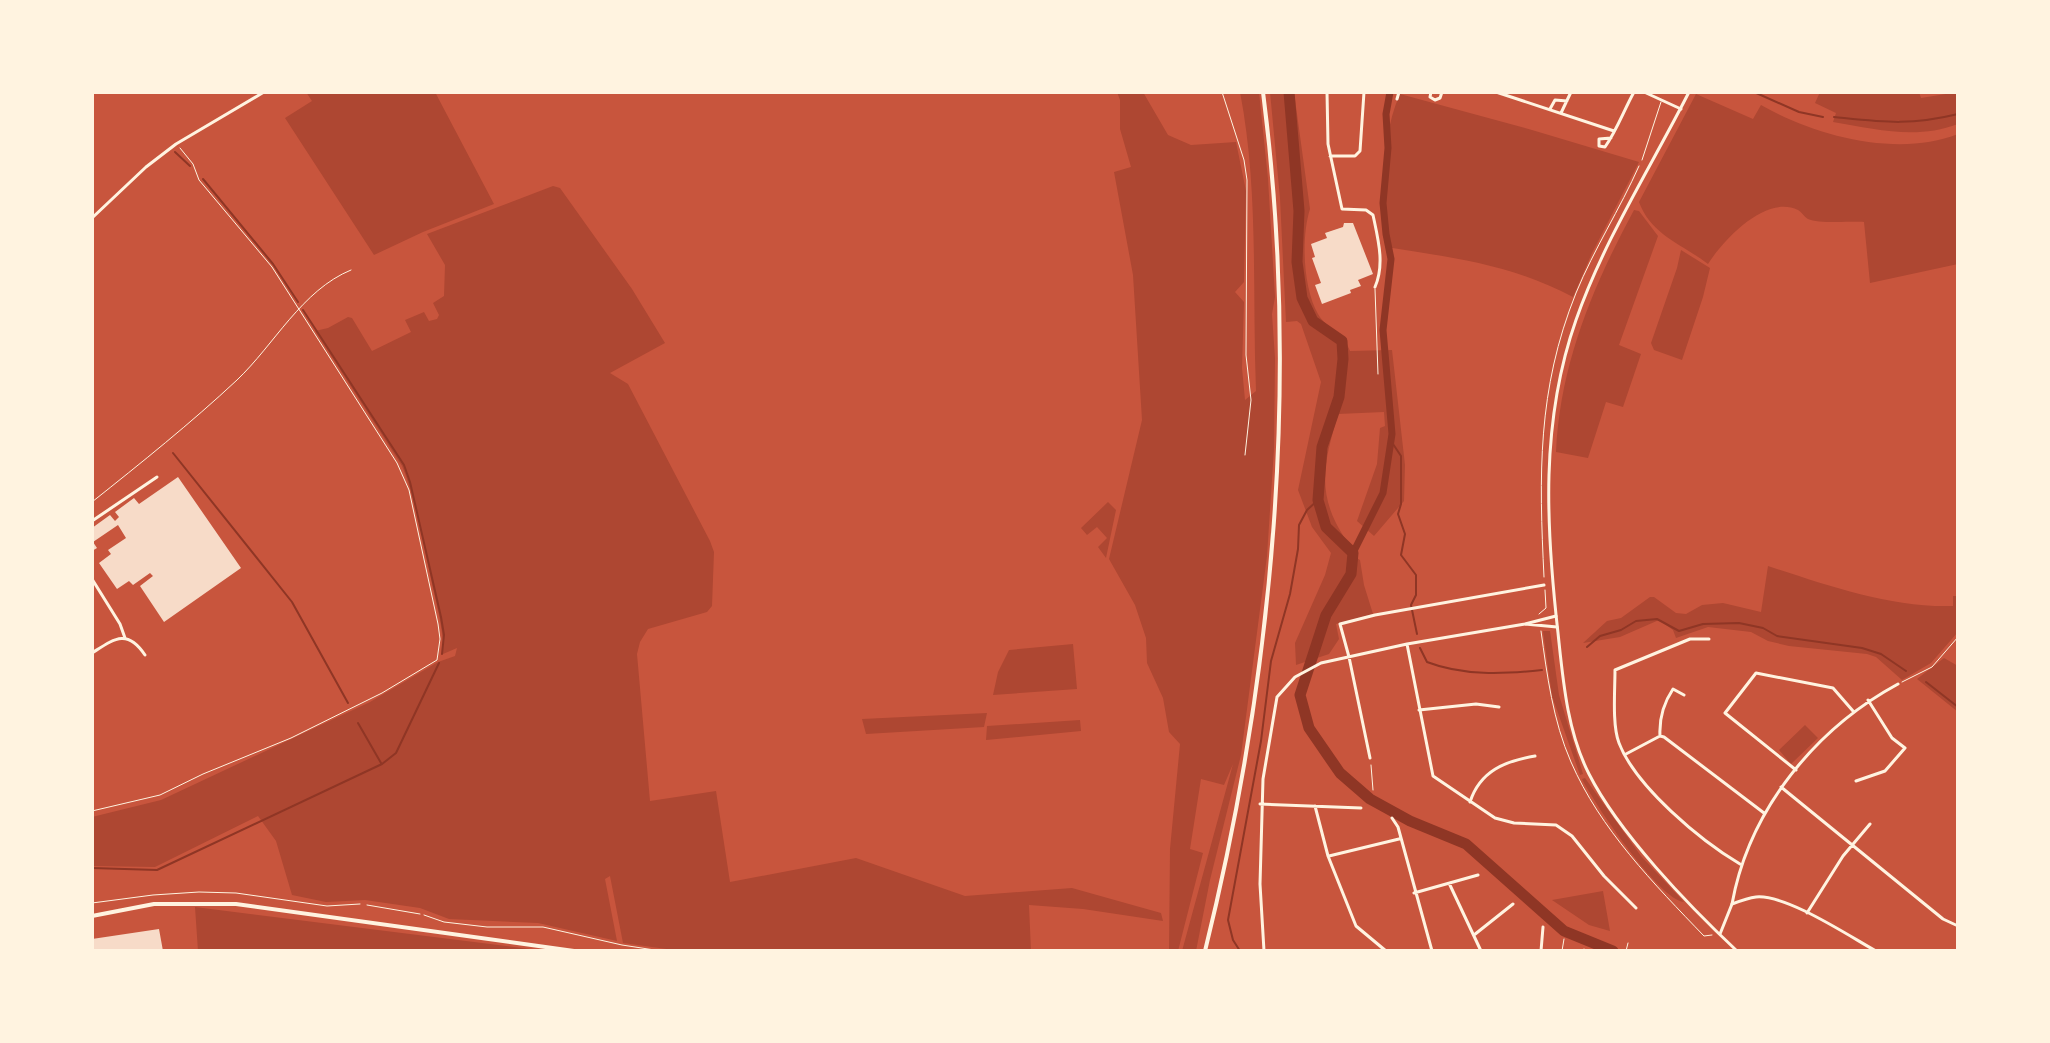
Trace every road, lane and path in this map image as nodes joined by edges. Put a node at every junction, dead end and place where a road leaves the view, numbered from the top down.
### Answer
1 (264, 92) edge
2 (1222, 92) edge
3 (1263, 92) edge
4 (1327, 92) edge
5 (1364, 92) edge
6 (1399, 92) edge
7 (1431, 92) edge
8 (1442, 92) edge
9 (1496, 92) edge
10 (1571, 92) edge
11 (1634, 92) edge
12 (1644, 92) edge
13 (1689, 92) edge
14 (1506, 93) edge
15 (1397, 99) dead end
16 (1662, 100) junction
17 (1567, 101) junction
18 (1550, 109) junction
19 (1681, 109) junction
20 (1561, 113) junction
21 (1614, 131) junction
22 (1611, 138) dead end
23 (176, 144) junction
24 (1330, 156) junction
25 (1642, 160) dead end
26 (92, 218) edge
27 (351, 270) dead end
28 (1375, 287) joint
29 (299, 309) junction
30 (1378, 374) dead end
31 (1245, 455) dead end
32 (1540, 467) dead end
33 (157, 477) dead end
34 (92, 502) edge
35 (92, 521) edge
36 (92, 579) edge
37 (1544, 585) junction
38 (1539, 614) dead end
39 (1556, 616) junction
40 (1525, 624) junction
41 (1557, 627) junction
42 (1958, 637) edge
43 (125, 638) junction
44 (1709, 639) dead end
45 (1407, 644) junction
46 (92, 653) edge
47 (145, 655) dead end
48 (1349, 657) junction
49 (1898, 684) joint
50 (1684, 695) dead end
51 (1868, 700) junction
52 (1499, 707) dead end
53 (1419, 710) junction
54 (1853, 711) junction
55 (1660, 736) junction
56 (1625, 754) junction
57 (1535, 756) dead end
58 (1370, 758) joint
59 (1796, 770) junction
60 (1856, 781) dead end
61 (1781, 787) junction
62 (1373, 790) dead end
63 (1470, 802) junction
64 (1260, 804) junction
65 (1315, 806) junction
66 (1361, 808) dead end
67 (92, 811) edge
68 (1764, 813) junction
69 (1392, 818) dead end
70 (1870, 824) dead end
71 (1399, 839) junction
72 (1853, 846) junction
73 (1328, 856) junction
74 (1740, 864) junction
75 (1478, 875) dead end
76 (1449, 883) junction
77 (1414, 893) junction
78 (92, 903) edge
79 (1513, 904) dead end
80 (1732, 904) junction
81 (367, 905) joint
82 (1636, 908) dead end
83 (1807, 913) junction
84 (420, 914) joint
85 (92, 916) edge
86 (1958, 926) edge
87 (1543, 927) dead end
88 (1720, 934) junction
89 (1474, 935) junction
90 (1564, 939) dead end
91 (1628, 943) dead end
92 (574, 951) edge
93 (661, 951) edge
94 (1205, 951) edge
95 (1264, 951) edge
96 (1386, 951) edge
97 (1432, 951) edge
98 (1481, 951) edge
99 (1541, 951) edge
100 (1562, 951) edge
101 (1626, 951) edge
102 (1737, 951) edge
103 (1876, 951) edge

1 - 23 street
2 - 31 path
3 - 94 main road
4 - 24 street
5 - 24 street
6 - 15 street
7 - 8 street
9 - 14 street
10 - 17 street
11 - 21 street
12 - 16 street
13 - 19 street
14 - 18 street
16 - 19 street
16 - 25 lane
17 - 18 street
17 - 20 street
18 - 20 street
19 - 39 street
20 - 21 street
21 - 22 street
23 - 26 street
23 - 29 path
24 - 28 street
27 - 29 path
28 - 30 lane
29 - 34 path
29 - 67 path
32 - 37 path
33 - 35 street
36 - 43 street
37 - 38 path
37 - 48 street
39 - 40 street
39 - 41 street
40 - 41 street
40 - 45 street
41 - 88 street
42 - 49 path
43 - 46 street
43 - 47 street
44 - 56 street
45 - 48 street
45 - 53 street
48 - 58 street
48 - 64 street
49 - 51 street
50 - 55 street
51 - 54 street
51 - 60 street
52 - 53 street
53 - 63 street
54 - 59 street
54 - 59 street
55 - 56 street
55 - 68 street
56 - 74 street
57 - 63 street
58 - 62 path
59 - 61 street
61 - 68 street
61 - 72 street
63 - 82 street
64 - 65 street
64 - 95 street
65 - 66 street
65 - 73 street
68 - 74 street
69 - 71 street
70 - 72 street
71 - 73 street
71 - 77 street
72 - 83 street
72 - 86 street
73 - 96 street
74 - 80 street
75 - 76 street
76 - 77 street
76 - 89 street
77 - 97 street
78 - 81 path
79 - 89 street
80 - 83 street
80 - 88 street
81 - 84 lane
83 - 103 street
84 - 93 path
85 - 92 main road
87 - 99 street
88 - 102 street
89 - 98 street
90 - 100 path
91 - 101 path

